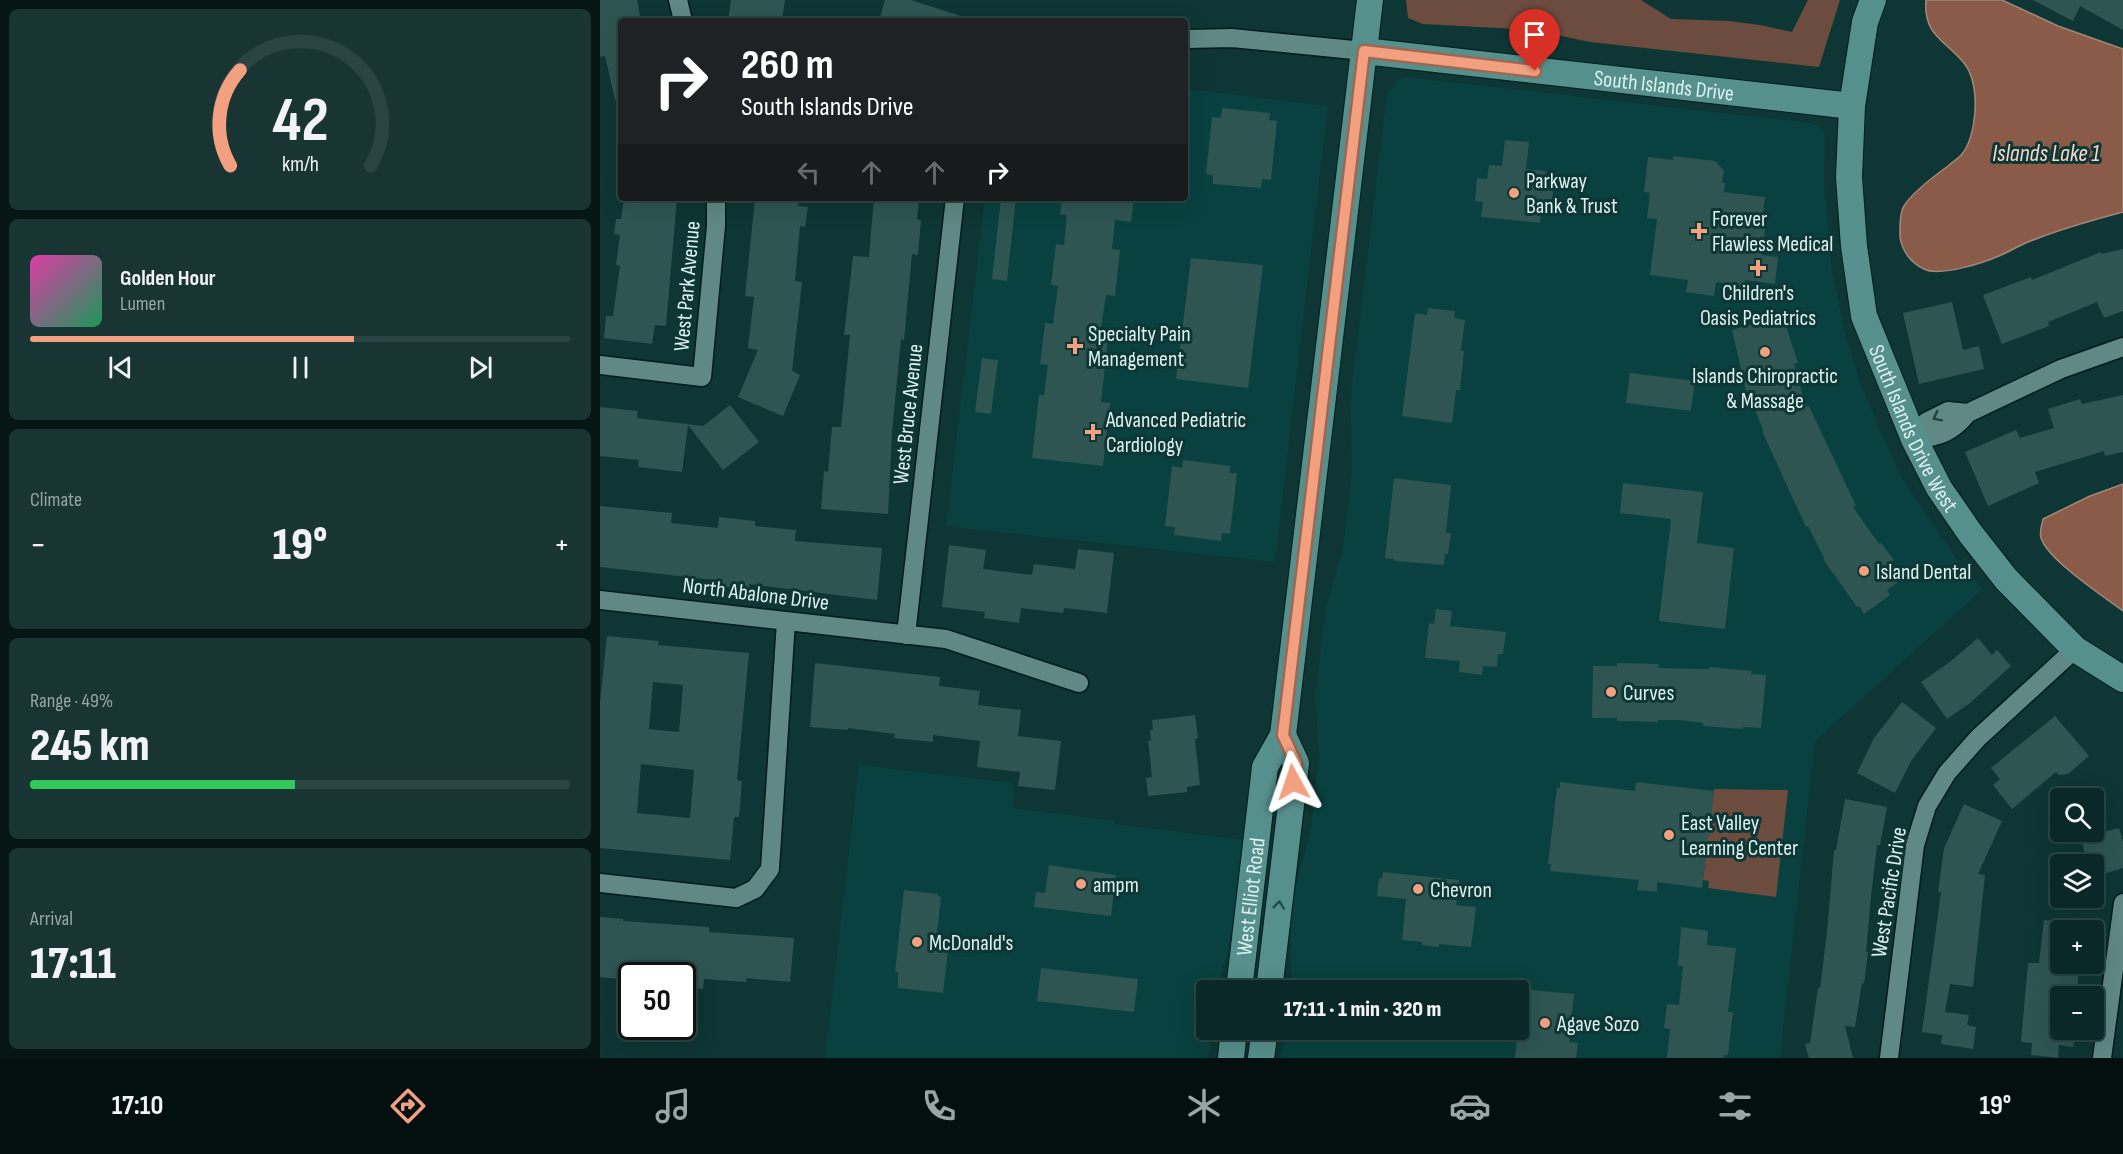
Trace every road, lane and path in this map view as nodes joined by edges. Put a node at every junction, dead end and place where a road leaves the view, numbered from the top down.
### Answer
1 (678, 0) edge
2 (1370, 0) edge
3 (1873, 0) edge
4 (682, 18) edge
5 (1188, 40) edge
6 (1364, 51) junction
7 (1852, 106) junction
8 (716, 201) edge
9 (955, 201) edge
10 (2123, 347) edge
11 (600, 365) edge
12 (1914, 439) junction
13 (600, 600) edge
14 (786, 621) junction
15 (906, 634) junction
16 (2075, 649) junction
17 (2123, 679) edge
18 (1079, 683) dead end
19 (1283, 735) junction
20 (600, 883) edge
21 (2123, 903) edge
22 (1240, 980) edge
23 (1270, 980) edge
24 (1233, 1040) edge
25 (1263, 1040) edge
26 (1231, 1058) edge
27 (1261, 1058) edge
28 (1889, 1058) edge
29 (2102, 1058) edge

1 - 4 street
2 - 6 main road, West Elliot Road
3 - 7 main road, South Islands Drive West
5 - 6 street, South Islands Drive
6 - 7 main road, South Islands Drive
6 - 19 main road, West Elliot Road
7 - 12 main road, South Islands Drive West
8 - 11 street, West Park Avenue
9 - 15 street, West Bruce Avenue
10 - 12 street
12 - 16 main road, South Islands Drive West
13 - 14 street, North Abalone Drive
14 - 15 street, North Abalone Drive
14 - 20 street
15 - 18 street, North Abalone Drive
16 - 17 main road, South Islands Drive West
16 - 28 street, West Pacific Drive
19 - 22 main road, West Elliot Road
23 -> 19 main road, West Elliot Road
21 - 29 street
24 - 26 main road
25 - 27 main road

